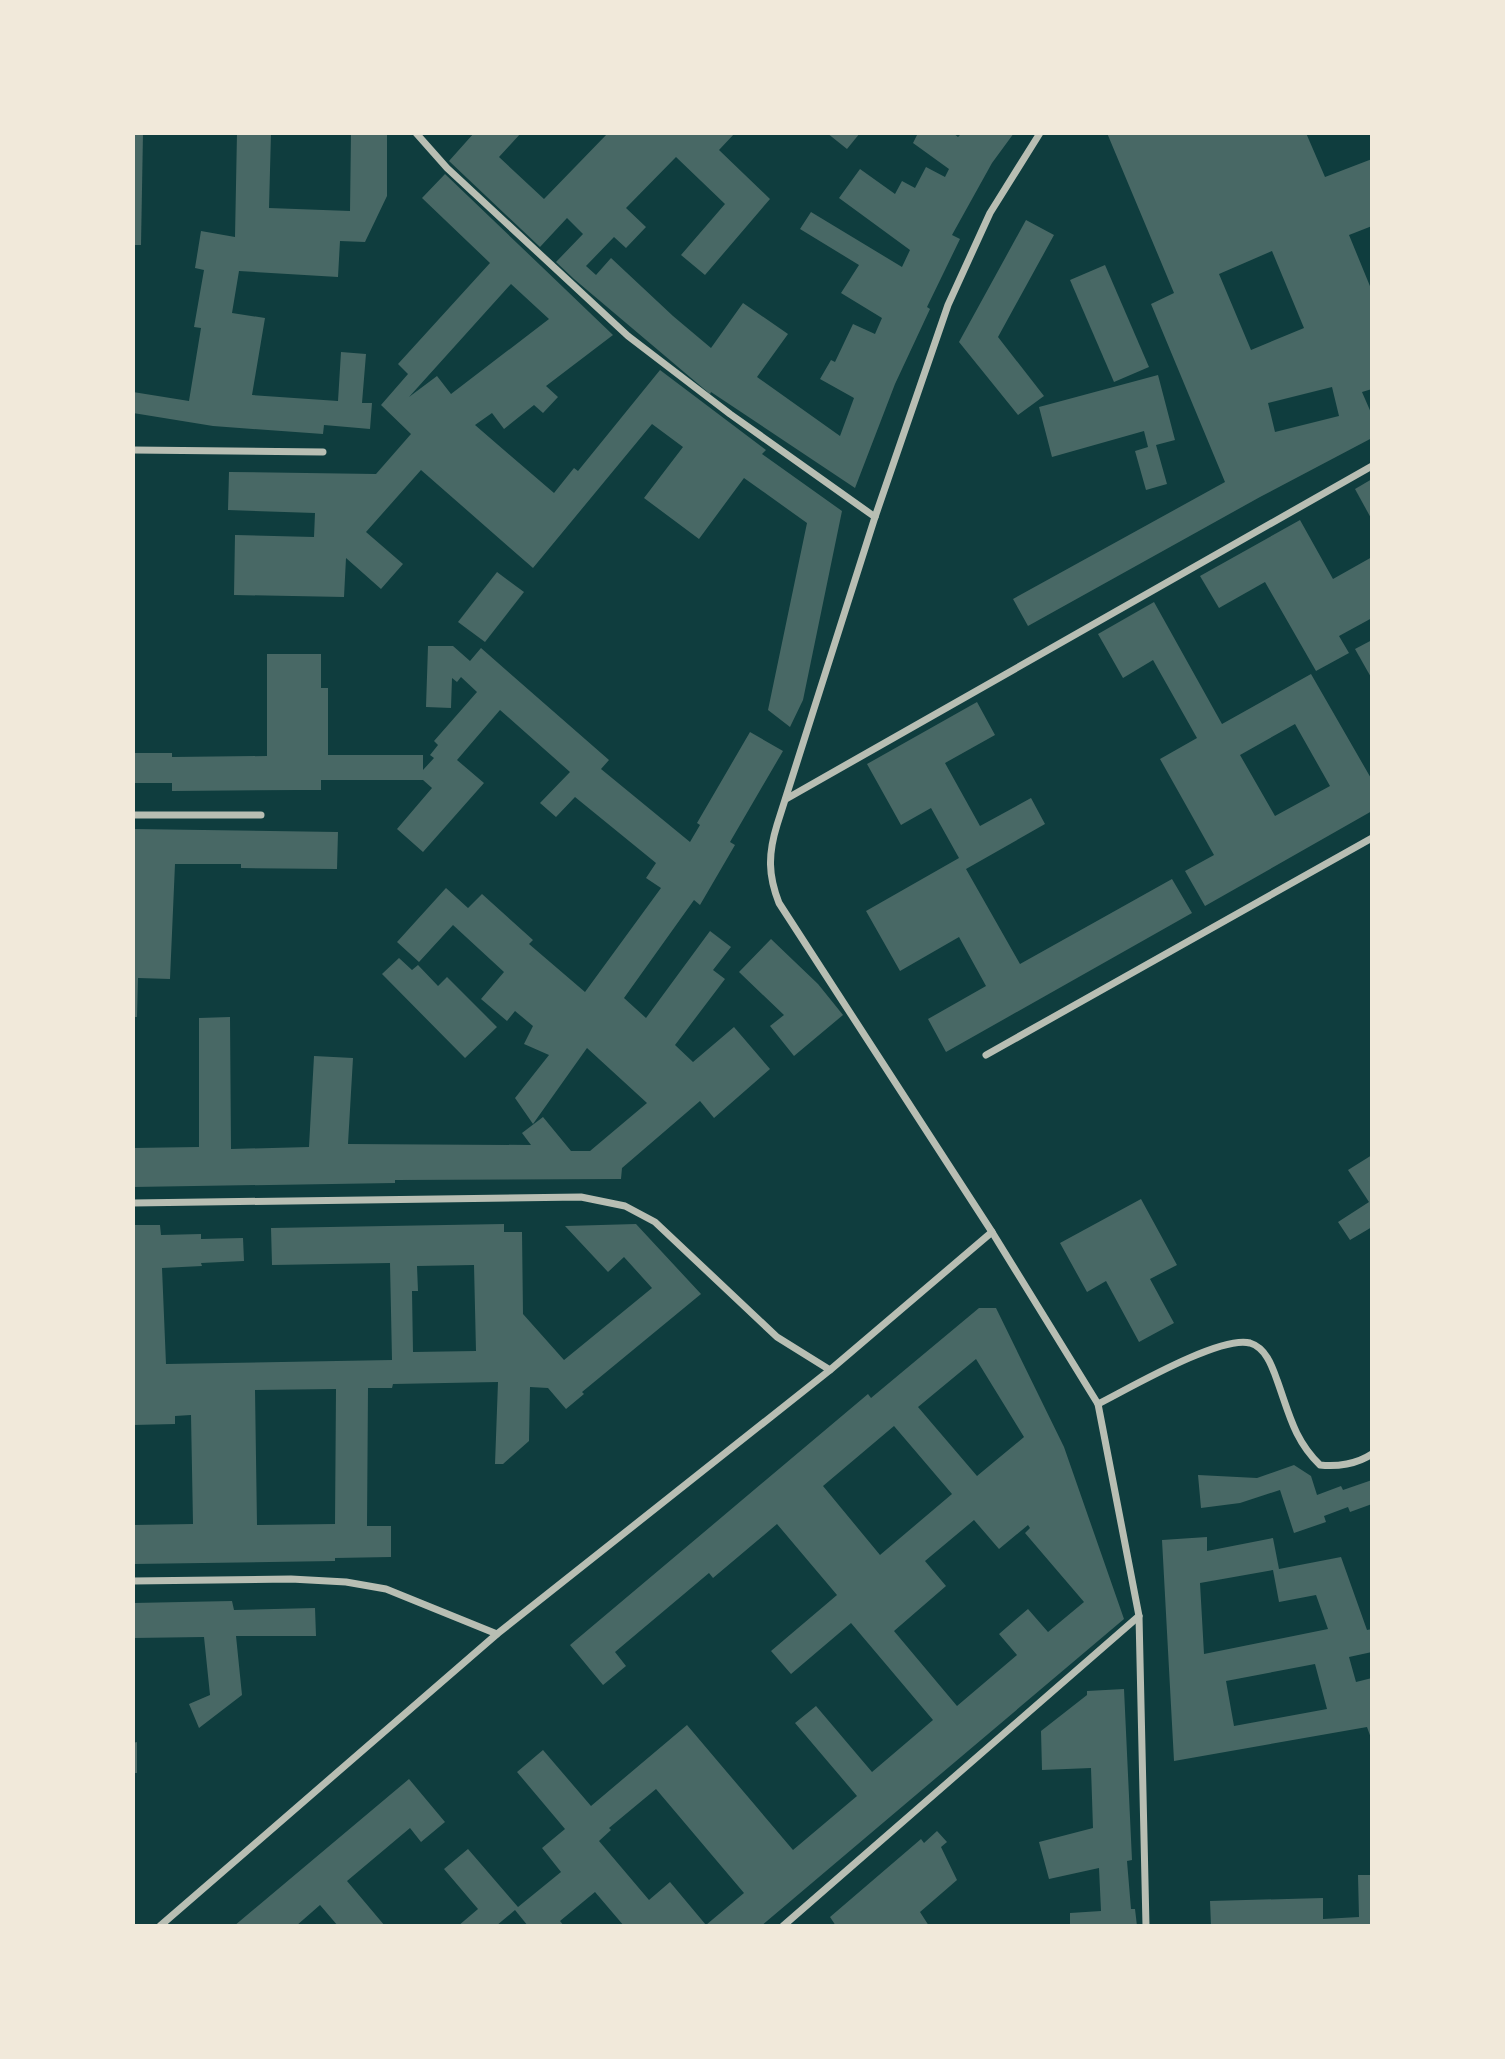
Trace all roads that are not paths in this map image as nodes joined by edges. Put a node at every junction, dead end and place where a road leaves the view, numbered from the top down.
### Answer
1 (416, 133) edge
2 (1040, 133) edge
3 (133, 450) edge
4 (323, 452) dead end
5 (1372, 466) edge
6 (875, 517) junction
7 (786, 799) junction
8 (133, 815) edge
9 (261, 815) dead end
10 (1372, 838) edge
11 (986, 1055) dead end
12 (133, 1203) edge
13 (992, 1232) junction
14 (830, 1370) junction
15 (1098, 1404) junction
16 (1372, 1454) edge
17 (133, 1581) edge
18 (1139, 1616) junction
19 (497, 1634) junction
20 (160, 1926) edge
21 (783, 1926) edge
22 (1146, 1926) edge

1 - 6 street
2 - 6 street
3 - 4 street
5 - 7 street
6 - 7 street
7 - 13 street
8 - 9 street
10 - 11 street
12 - 14 street
13 - 14 street
13 - 15 street
14 - 19 street
15 - 16 street
15 - 18 street
17 - 19 street
18 - 21 street
18 - 22 street
19 - 20 street

